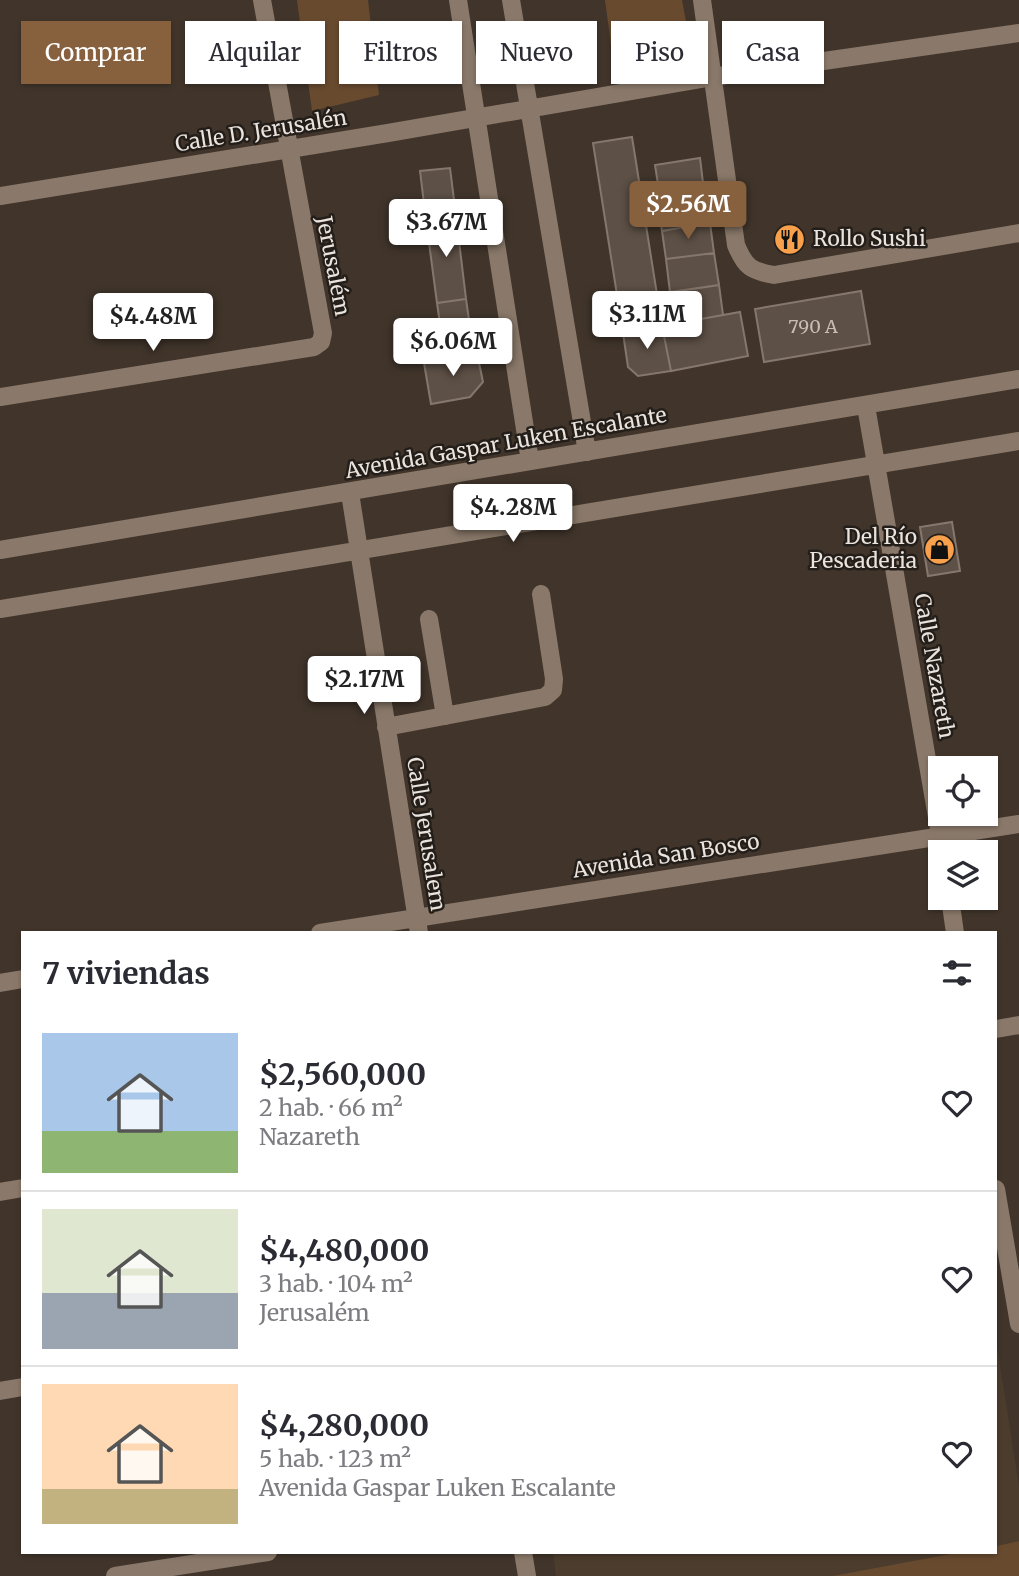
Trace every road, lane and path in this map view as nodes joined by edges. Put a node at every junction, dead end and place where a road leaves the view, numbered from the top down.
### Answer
1 (262, 0) edge
2 (458, 0) edge
3 (511, 0) edge
4 (702, 0) edge
5 (1019, 33) edge
6 (713, 78) junction
7 (529, 108) junction
8 (476, 117) junction
9 (289, 150) junction
10 (0, 196) edge
11 (1019, 233) edge
12 (1019, 379) edge
13 (0, 397) edge
14 (866, 406) junction
15 (1019, 441) edge
16 (587, 452) junction
17 (530, 461) junction
18 (876, 464) junction
19 (350, 493) junction
20 (0, 550) edge
21 (358, 552) junction
22 (541, 594) dead end
23 (0, 609) edge
24 (429, 619) dead end
25 (445, 716) junction
26 (386, 727) junction
27 (1019, 824) edge
28 (940, 840) edge
29 (960, 840) edge
30 (928, 847) edge
31 (952, 910) edge
32 (418, 925) edge
33 (344, 931) edge
34 (955, 931) edge
35 (21, 979) edge
36 (0, 983) edge
37 (1019, 1025) edge
38 (997, 1029) edge
39 (21, 1188) edge
40 (0, 1192) edge
41 (997, 1193) edge
42 (1006, 1232) edge
43 (1019, 1324) edge
44 (21, 1387) edge
45 (0, 1391) edge
46 (255, 1554) edge
47 (523, 1554) edge
48 (116, 1576) edge
49 (527, 1576) edge

1 - 9 street, Jerusalém
2 - 8 street
3 - 7 street
4 - 6 street
5 - 6 street, Calle D. Jerusalén
6 - 7 street, Calle D. Jerusalén
6 - 11 street
7 - 8 street, Calle D. Jerusalén
7 - 16 street
8 - 9 street, Calle D. Jerusalén
8 - 17 street
9 - 10 street, Calle D. Jerusalén
9 - 13 street, Jerusalém
12 - 14 street, Avenida Gaspar Luken Escalante
14 - 16 street, Avenida Gaspar Luken Escalante
14 - 18 street, Calle Nazareth
15 - 18 street
16 - 17 street, Avenida Gaspar Luken Escalante
17 - 19 street, Avenida Gaspar Luken Escalante
18 - 21 street
18 - 28 street, Calle Nazareth
19 - 20 street, Avenida Gaspar Luken Escalante
19 - 21 street, Calle Jerusalem
21 - 23 street
21 - 26 street, Calle Jerusalem
22 - 25 street
24 - 25 street
25 - 26 street
26 - 32 street, Calle Jerusalem
27 - 29 street, Avenida San Bosco
30 - 32 street, Avenida San Bosco
31 - 34 street
32 - 33 street, Avenida San Bosco
35 - 36 street
37 - 38 street
39 - 40 street
41 - 42 street
42 - 43 street
44 - 45 street
46 - 48 street
47 - 49 street

